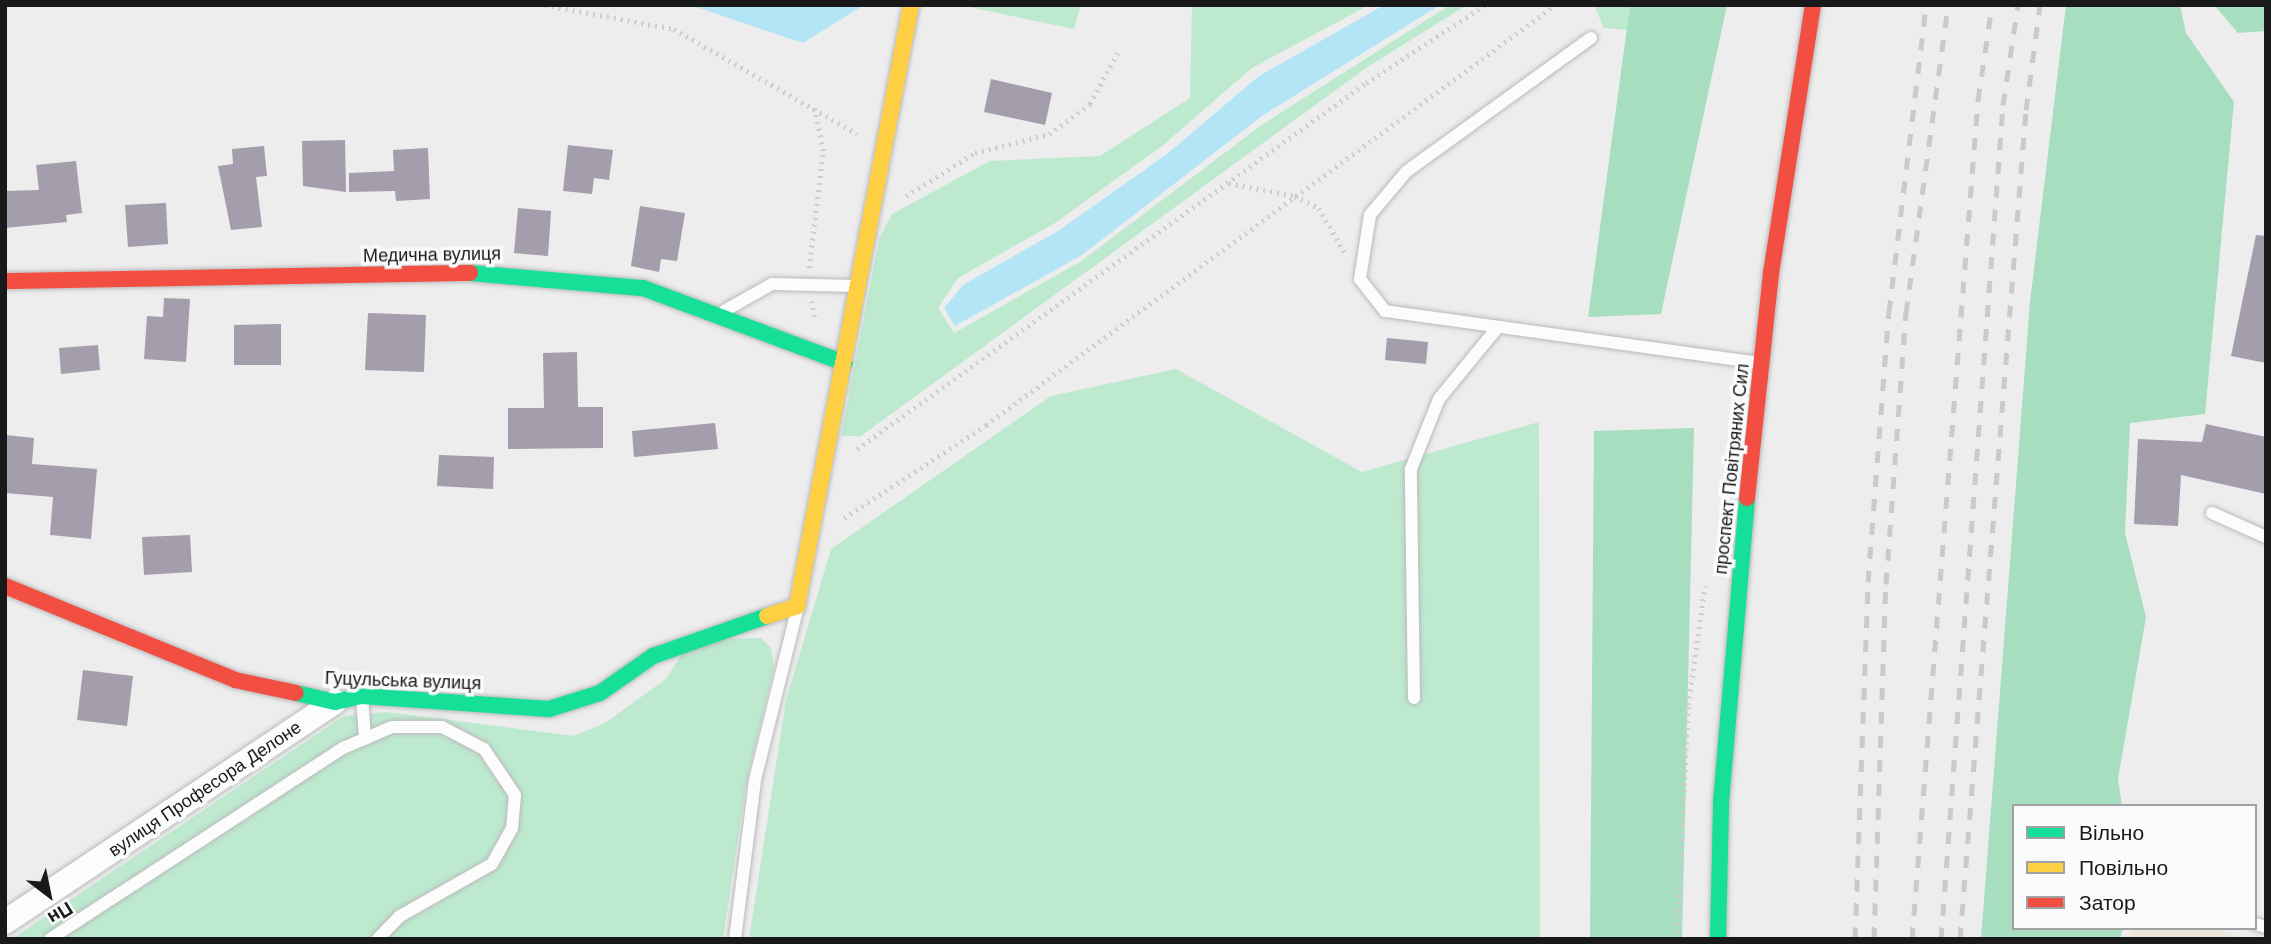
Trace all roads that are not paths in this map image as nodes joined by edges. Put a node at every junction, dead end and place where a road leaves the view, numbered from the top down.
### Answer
1 (911, 5) edge
2 (1813, 5) edge
3 (1591, 38) dead end
4 (5, 281) edge
5 (859, 286) junction
6 (716, 316) junction
7 (1498, 327) junction
8 (845, 363) junction
9 (1762, 364) junction
10 (2212, 513) dead end
11 (2266, 537) edge
12 (5, 586) edge
13 (797, 607) junction
14 (362, 696) junction
15 (1415, 698) dead end
16 (335, 702) junction
17 (365, 739) junction
18 (5, 922) edge
19 (50, 939) edge
20 (378, 939) edge
21 (735, 939) edge
22 (1718, 939) edge

1 - 5 street
2 - 9 street, проспект Повітряних Сил
3 - 7 lane
4 - 6 street, Медична вулиця
5 - 6 lane
5 - 8 street
6 - 8 street, Медична вулиця
7 - 9 lane
7 - 15 lane
8 - 13 street
9 - 22 street, проспект Повітряних Сил
10 - 11 lane
12 - 16 street, Гуцульська вулиця
13 - 14 street, Гуцульська вулиця
13 - 21 lane
14 - 16 street, Гуцульська вулиця
14 - 17 lane
16 - 18 street, вулиця Професора Делоне
17 - 19 lane
17 - 20 lane

